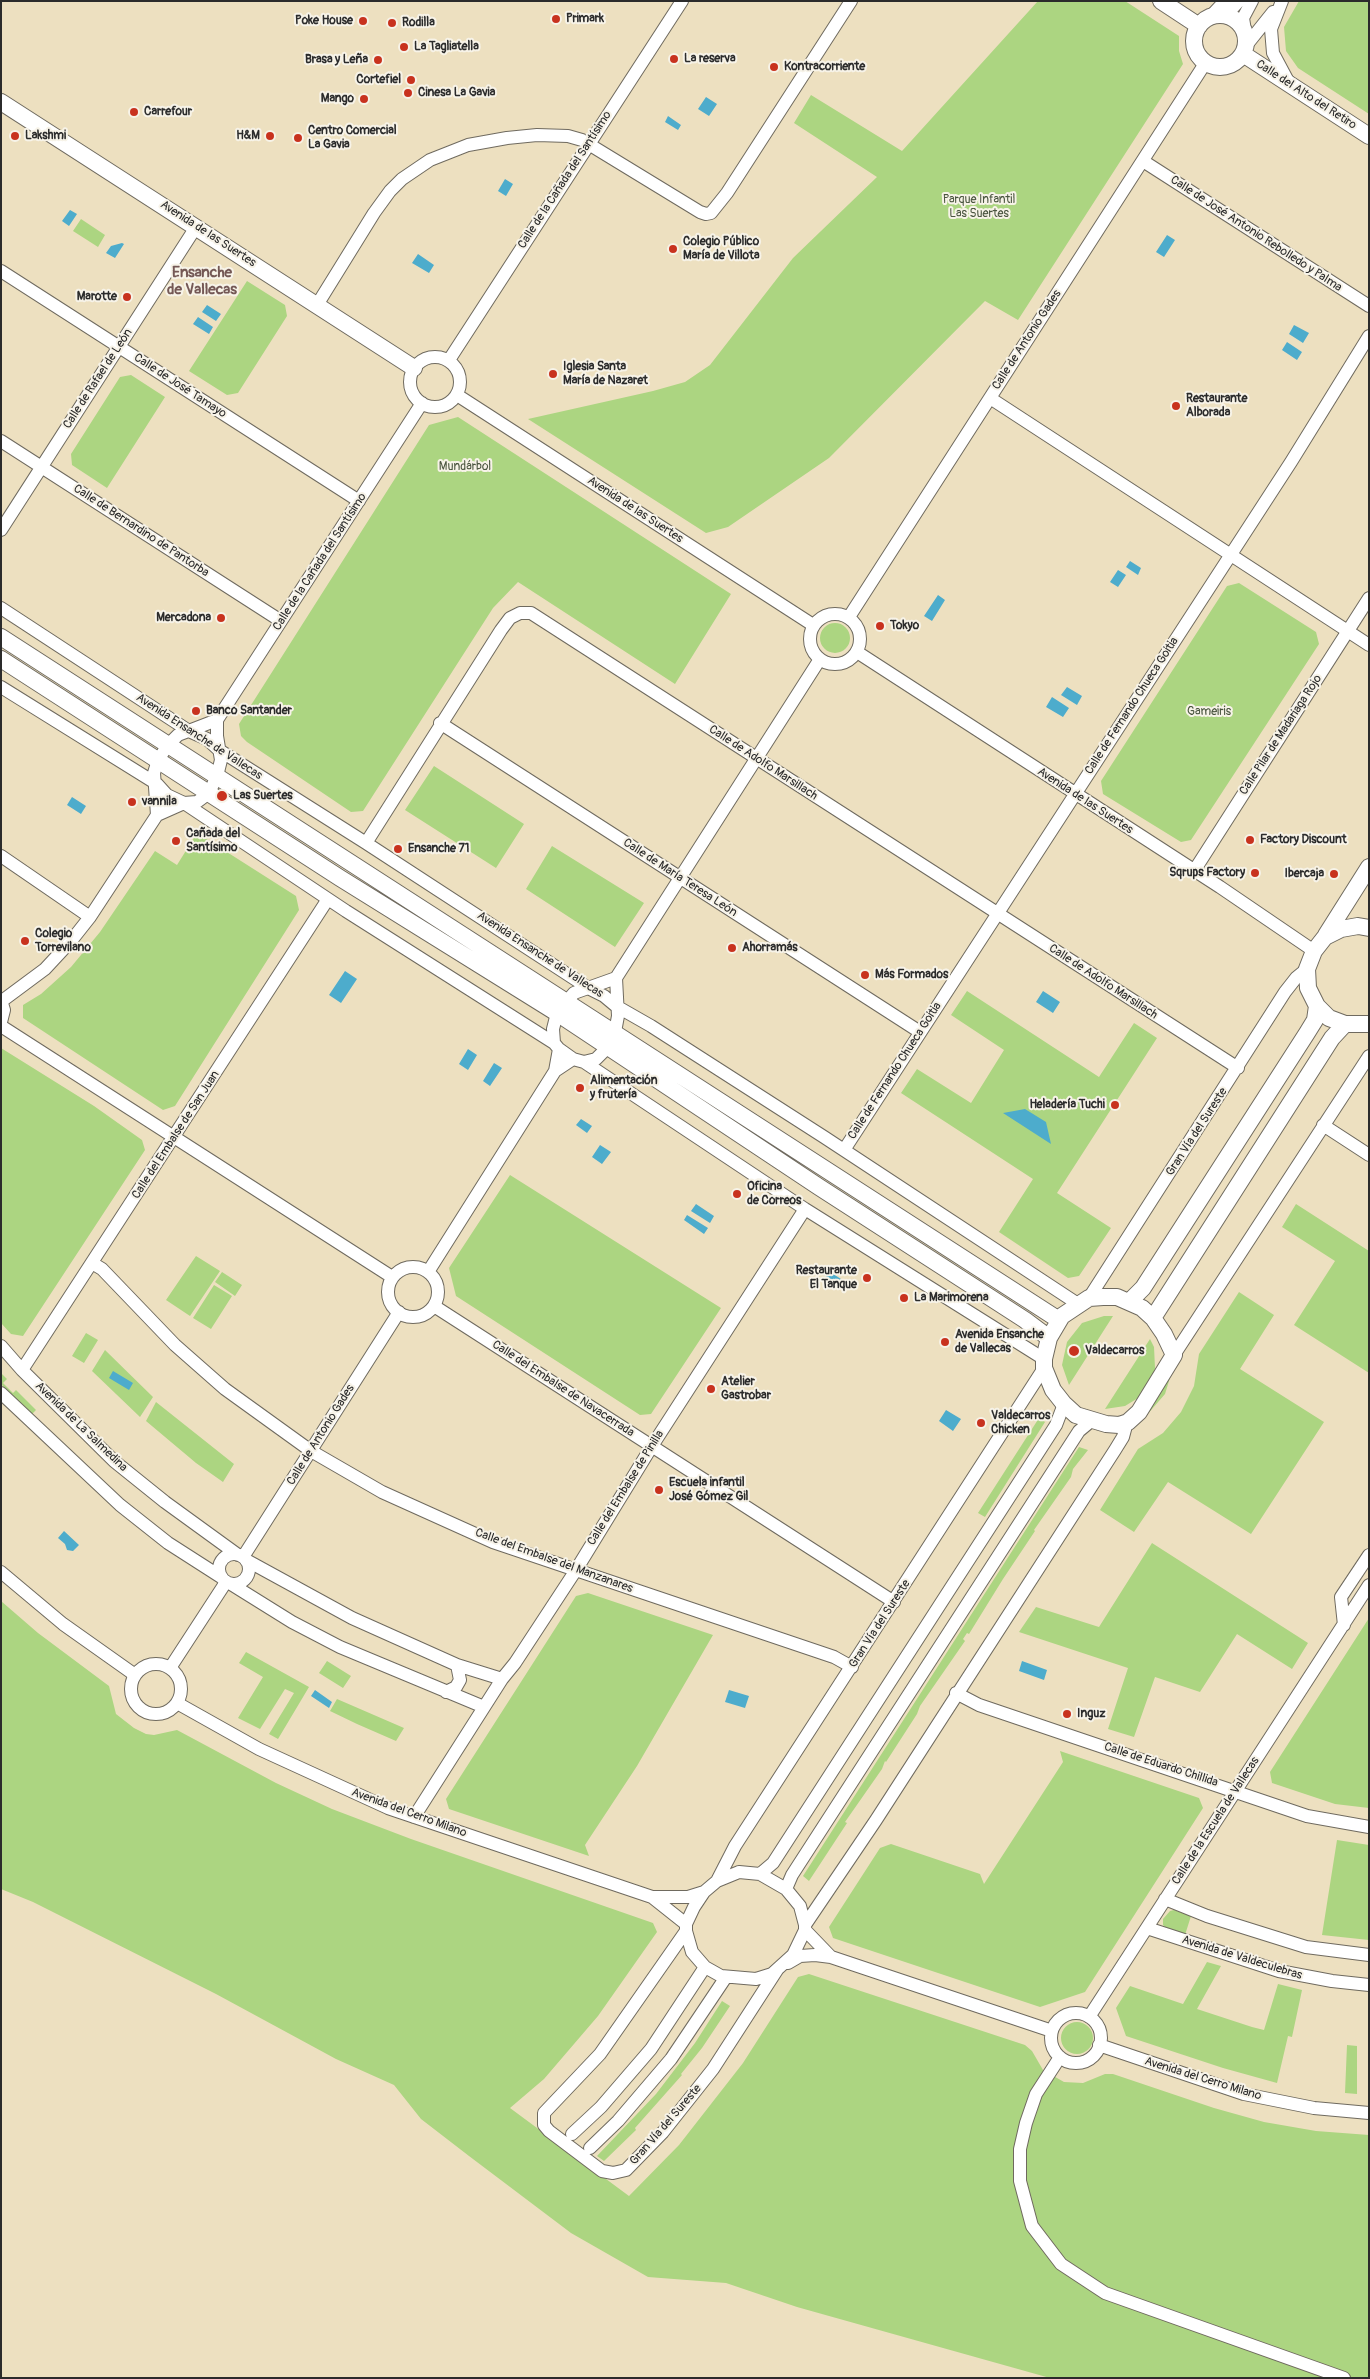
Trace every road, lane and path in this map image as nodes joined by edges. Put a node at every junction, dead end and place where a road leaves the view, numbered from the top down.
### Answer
1 (682, 1) edge
2 (851, 1) edge
3 (1161, 1) edge
4 (1225, 1) edge
5 (1282, 1) edge
6 (1246, 3) edge
7 (1208, 20) junction
8 (1245, 46) junction
9 (1206, 62) junction
10 (1290, 85) junction
11 (1, 102) edge
12 (1369, 136) edge
13 (590, 144) junction
14 (1144, 162) junction
15 (196, 227) junction
16 (1, 271) edge
17 (317, 305) junction
18 (1369, 306) edge
19 (1369, 336) edge
20 (118, 347) junction
21 (449, 360) junction
22 (414, 368) junction
23 (457, 395) junction
24 (990, 398) junction
25 (422, 403) junction
26 (1, 441) edge
27 (41, 467) junction
28 (359, 501) junction
29 (1, 530) edge
30 (1230, 555) junction
31 (1369, 598) edge
32 (1, 608) edge
33 (848, 617) junction
34 (281, 621) junction
35 (813, 626) junction
36 (1348, 631) junction
37 (1, 637) edge
38 (1369, 645) edge
39 (856, 652) junction
40 (1, 659) edge
41 (820, 659) junction
42 (1, 687) edge
43 (218, 720) junction
44 (440, 724) junction
45 (189, 731) junction
46 (168, 745) junction
47 (219, 750) junction
48 (756, 758) junction
49 (158, 760) junction
50 (217, 776) junction
51 (156, 784) junction
52 (208, 793) junction
53 (1075, 795) junction
54 (184, 803) junction
55 (156, 815) junction
56 (366, 842) junction
57 (1, 856) edge
58 (1369, 867) edge
59 (1194, 871) junction
60 (680, 878) junction
61 (328, 899) junction
62 (998, 914) junction
63 (90, 917) junction
64 (1369, 928) edge
65 (1325, 937) junction
66 (1314, 951) junction
67 (1307, 969) junction
68 (616, 978) junction
69 (590, 989) junction
70 (2, 1001) edge
71 (616, 1006) junction
72 (1317, 1006) junction
73 (561, 1007) junction
74 (1, 1022) edge
75 (1345, 1024) junction
76 (1369, 1024) edge
77 (1, 1026) edge
78 (615, 1032) junction
79 (920, 1032) junction
80 (557, 1046) junction
81 (608, 1048) junction
82 (1369, 1056) edge
83 (578, 1061) junction
84 (1238, 1068) junction
85 (555, 1071) junction
86 (1324, 1126) junction
87 (175, 1136) junction
88 (844, 1150) junction
89 (1369, 1155) edge
90 (805, 1209) junction
91 (92, 1263) junction
92 (428, 1272) junction
93 (392, 1277) junction
94 (1084, 1301) junction
95 (1129, 1302) junction
96 (434, 1306) junction
97 (398, 1312) junction
98 (1153, 1318) junction
99 (1059, 1320) junction
100 (1049, 1338) junction
101 (1, 1346) edge
102 (1174, 1355) junction
103 (1044, 1363) junction
104 (22, 1370) junction
105 (2, 1398) edge
106 (1064, 1404) junction
107 (1091, 1420) junction
108 (1127, 1422) junction
109 (652, 1446) junction
110 (311, 1451) junction
111 (1369, 1556) edge
112 (242, 1557) junction
113 (576, 1570) junction
114 (1, 1572) edge
115 (226, 1581) junction
116 (1369, 1585) edge
117 (894, 1602) junction
118 (1344, 1625) junction
119 (458, 1665) junction
120 (852, 1667) junction
121 (170, 1668) junction
122 (135, 1676) junction
123 (502, 1679) junction
124 (446, 1692) junction
125 (956, 1694) junction
126 (177, 1703) junction
127 (484, 1707) junction
128 (1236, 1790) junction
129 (414, 1817) junction
130 (1369, 1827) edge
131 (760, 1874) junction
132 (717, 1881) junction
133 (786, 1889) junction
134 (704, 1892) junction
135 (652, 1897) junction
136 (1165, 1899) junction
137 (805, 1927) junction
138 (686, 1928) junction
139 (1147, 1928) junction
140 (1369, 1955) edge
141 (832, 1957) junction
142 (705, 1967) junction
143 (781, 1967) junction
144 (726, 1977) junction
145 (1369, 1985) edge
146 (1089, 2017) junction
147 (1052, 2031) junction
148 (1099, 2045) junction
149 (1060, 2057) junction
150 (1369, 2113) edge
151 (572, 2134) dead end
152 (590, 2148) dead end
153 (1344, 2378) edge

1 - 13 street, Calle de la Cañada del Santísimo
2 - 13 street
3 - 7 main road
4 - 7 street
5 - 8 street
5 - 10 street
6 - 7 street
6 - 8 street
7 - 8 main road, Calle del Alto del Retiro
7 - 9 main road
8 - 9 main road
8 - 10 main road, Calle del Alto del Retiro
9 - 14 street, Calle de Antonio Gades
10 - 12 main road, Calle del Alto del Retiro
11 - 15 main road, Avenida de las Suertes
13 - 17 street
13 - 21 street, Calle de la Cañada del Santísimo
14 - 18 street, Calle de José Antonio Rebolledo y Palma
14 - 24 street, Calle de Antonio Gades
15 - 17 main road, Avenida de las Suertes
15 - 20 street, Calle de Rafael de León
16 - 20 street, Calle de José Tamayo
17 - 22 main road, Avenida de las Suertes
19 - 30 street, Calle de Fernando Chueca Goitia
20 - 27 street, Calle de Rafael de León
20 - 28 street, Calle de José Tamayo
21 - 22 street
21 - 23 street
22 - 25 street
23 - 25 street
23 - 35 street, Avenida de las Suertes
24 - 30 street
24 - 33 street, Calle de Antonio Gades
25 - 28 street, Calle de la Cañada del Santísimo
26 - 27 street, Calle de Bernardino de Pantorba
27 - 29 street, Calle de Rafael de León
27 - 34 street, Calle de Bernardino de Pantorba
28 - 34 street, Calle de la Cañada del Santísimo
30 - 36 street
30 - 53 street, Calle de Fernando Chueca Goitia
31 - 36 street, Calle Pilar de Madariaga Rojo
32 - 45 street, Avenida Ensanche de Vallecas
33 - 35 street
33 - 39 street
34 - 43 street, Calle de la Cañada del Santísimo
35 - 41 street
36 - 38 street
36 - 59 street, Calle Pilar de Madariaga Rojo
37 - 46 main road, Avenida Ensanche de Vallecas
39 - 41 street
39 - 53 street, Avenida de las Suertes
40 - 49 main road, Avenida Ensanche de Vallecas
41 - 48 street
42 - 51 street
43 - 45 street
43 - 47 street
44 - 48 street, Calle de Adolfo Marsillach
44 - 56 street, Calle de Adolfo Marsillach
44 - 60 street, Calle de María Teresa León
45 - 46 street
45 - 47 street, Avenida Ensanche de Vallecas
46 - 49 street
46 - 50 main road, Avenida Ensanche de Vallecas
47 - 50 street
47 - 56 street, Avenida Ensanche de Vallecas
48 - 60 street
48 - 62 street, Calle de Adolfo Marsillach
49 - 51 street
49 - 52 main road, Avenida Ensanche de Vallecas
50 - 52 street
50 - 73 main road, Avenida Ensanche de Vallecas
51 - 54 street
51 - 55 street
52 - 54 street
52 - 73 main road, Avenida Ensanche de Vallecas
53 - 59 street, Avenida de las Suertes
53 - 62 street, Calle de Fernando Chueca Goitia
54 - 55 street
54 - 61 street
55 - 63 street
56 - 69 street, Avenida Ensanche de Vallecas
57 - 63 street
58 - 65 main road
59 - 66 street, Avenida de las Suertes
60 - 68 street
60 - 79 street, Calle de María Teresa León
61 - 80 street
61 - 87 street, Calle del Embalse de San Juan
62 - 79 street, Calle de Fernando Chueca Goitia
62 - 84 street, Calle de Adolfo Marsillach
63 - 70 street
64 - 65 main road
65 - 66 main road
66 - 67 main road
67 - 72 main road
67 - 84 street, Gran Vía del Sureste
68 - 69 street
68 - 71 street
69 - 71 street, Avenida Ensanche de Vallecas
69 - 73 street
70 - 74 street
71 - 78 street
71 - 88 street, Avenida Ensanche de Vallecas
72 - 75 main road
72 - 95 main road
73 - 78 main road, Avenida Ensanche de Vallecas
73 - 80 street
73 - 81 main road, Avenida Ensanche de Vallecas
75 - 76 main road
75 - 98 main road
77 - 87 street
78 - 81 street
78 - 99 main road, Avenida Ensanche de Vallecas
79 - 88 street, Calle de Fernando Chueca Goitia
80 - 83 street
80 - 85 street
81 - 83 street
81 - 100 main road, Avenida Ensanche de Vallecas
82 - 86 street
83 - 85 street
83 - 90 street
84 - 94 street, Gran Vía del Sureste
85 - 92 street
86 - 89 street
86 - 102 street
87 - 91 street, Calle del Embalse de San Juan
87 - 93 street
88 - 94 street, Avenida Ensanche de Vallecas
90 - 103 street
90 - 109 street, Calle del Embalse de Pinilla
91 - 104 street, Calle del Embalse de San Juan
91 - 110 street, Calle del Embalse del Manzanares
92 - 93 street
92 - 96 street
93 - 97 street
94 - 95 main road
94 - 99 main road
95 - 98 main road
96 - 97 street
96 - 109 street, Calle del Embalse de Navacerrada
97 - 110 street, Calle de Antonio Gades
98 - 102 main road
99 - 100 main road
100 - 103 main road
101 - 104 street, Avenida de La Salmedina
102 - 108 main road
103 - 106 main road
103 - 117 street, Gran Vía del Sureste
104 - 112 street, Avenida de La Salmedina
105 - 115 street
106 - 107 main road
106 - 131 street
107 - 108 main road
107 - 133 street
108 - 125 street
109 - 113 street, Calle del Embalse de Pinilla
109 - 117 street, Calle del Embalse de Navacerrada
110 - 112 street, Calle de Antonio Gades
110 - 113 street, Calle del Embalse del Manzanares
111 - 118 street
112 - 115 street
112 - 115 street
112 - 119 street, Avenida de La Salmedina
113 - 120 street, Calle del Embalse del Manzanares
113 - 123 street, Calle del Embalse de Pinilla
114 - 122 street
115 - 121 street
115 - 124 street
116 - 118 street, Calle de la Escuela de Vallecas
117 - 120 street, Gran Vía del Sureste
118 - 128 street, Calle de la Escuela de Vallecas
119 - 123 street, Avenida de La Salmedina
119 - 124 street
120 - 132 street, Gran Vía del Sureste
121 - 122 street
121 - 126 street
122 - 126 street
123 - 127 street, Calle del Embalse de Pinilla
124 - 127 street
125 - 128 street, Calle de Eduardo Chillida
125 - 137 street
126 - 129 street, Avenida del Cerro Milano
127 - 129 street, Calle del Embalse de Pinilla
128 - 130 street, Calle de Eduardo Chillida
128 - 136 street, Calle de la Escuela de Vallecas
129 - 135 street, Avenida del Cerro Milano
131 - 132 street
131 - 133 street
132 - 134 street
133 - 137 street
134 - 135 street, Avenida del Cerro Milano
134 - 138 street
135 - 138 street, Avenida del Cerro Milano
136 - 139 street, Calle de la Escuela de Vallecas
136 - 140 street
137 - 141 street
137 - 143 street
138 - 142 street
138 - 143 street, Gran Vía del Sureste
139 - 145 street, Avenida de Valdeculebras
139 - 146 street, Calle de la Escuela de Vallecas
141 - 143 street
141 - 147 street
142 - 144 street
142 - 151 street
143 - 144 street
144 - 152 street
146 - 147 street
146 - 148 street
147 - 149 street
148 - 149 street
148 - 150 street, Avenida del Cerro Milano
149 - 153 street

